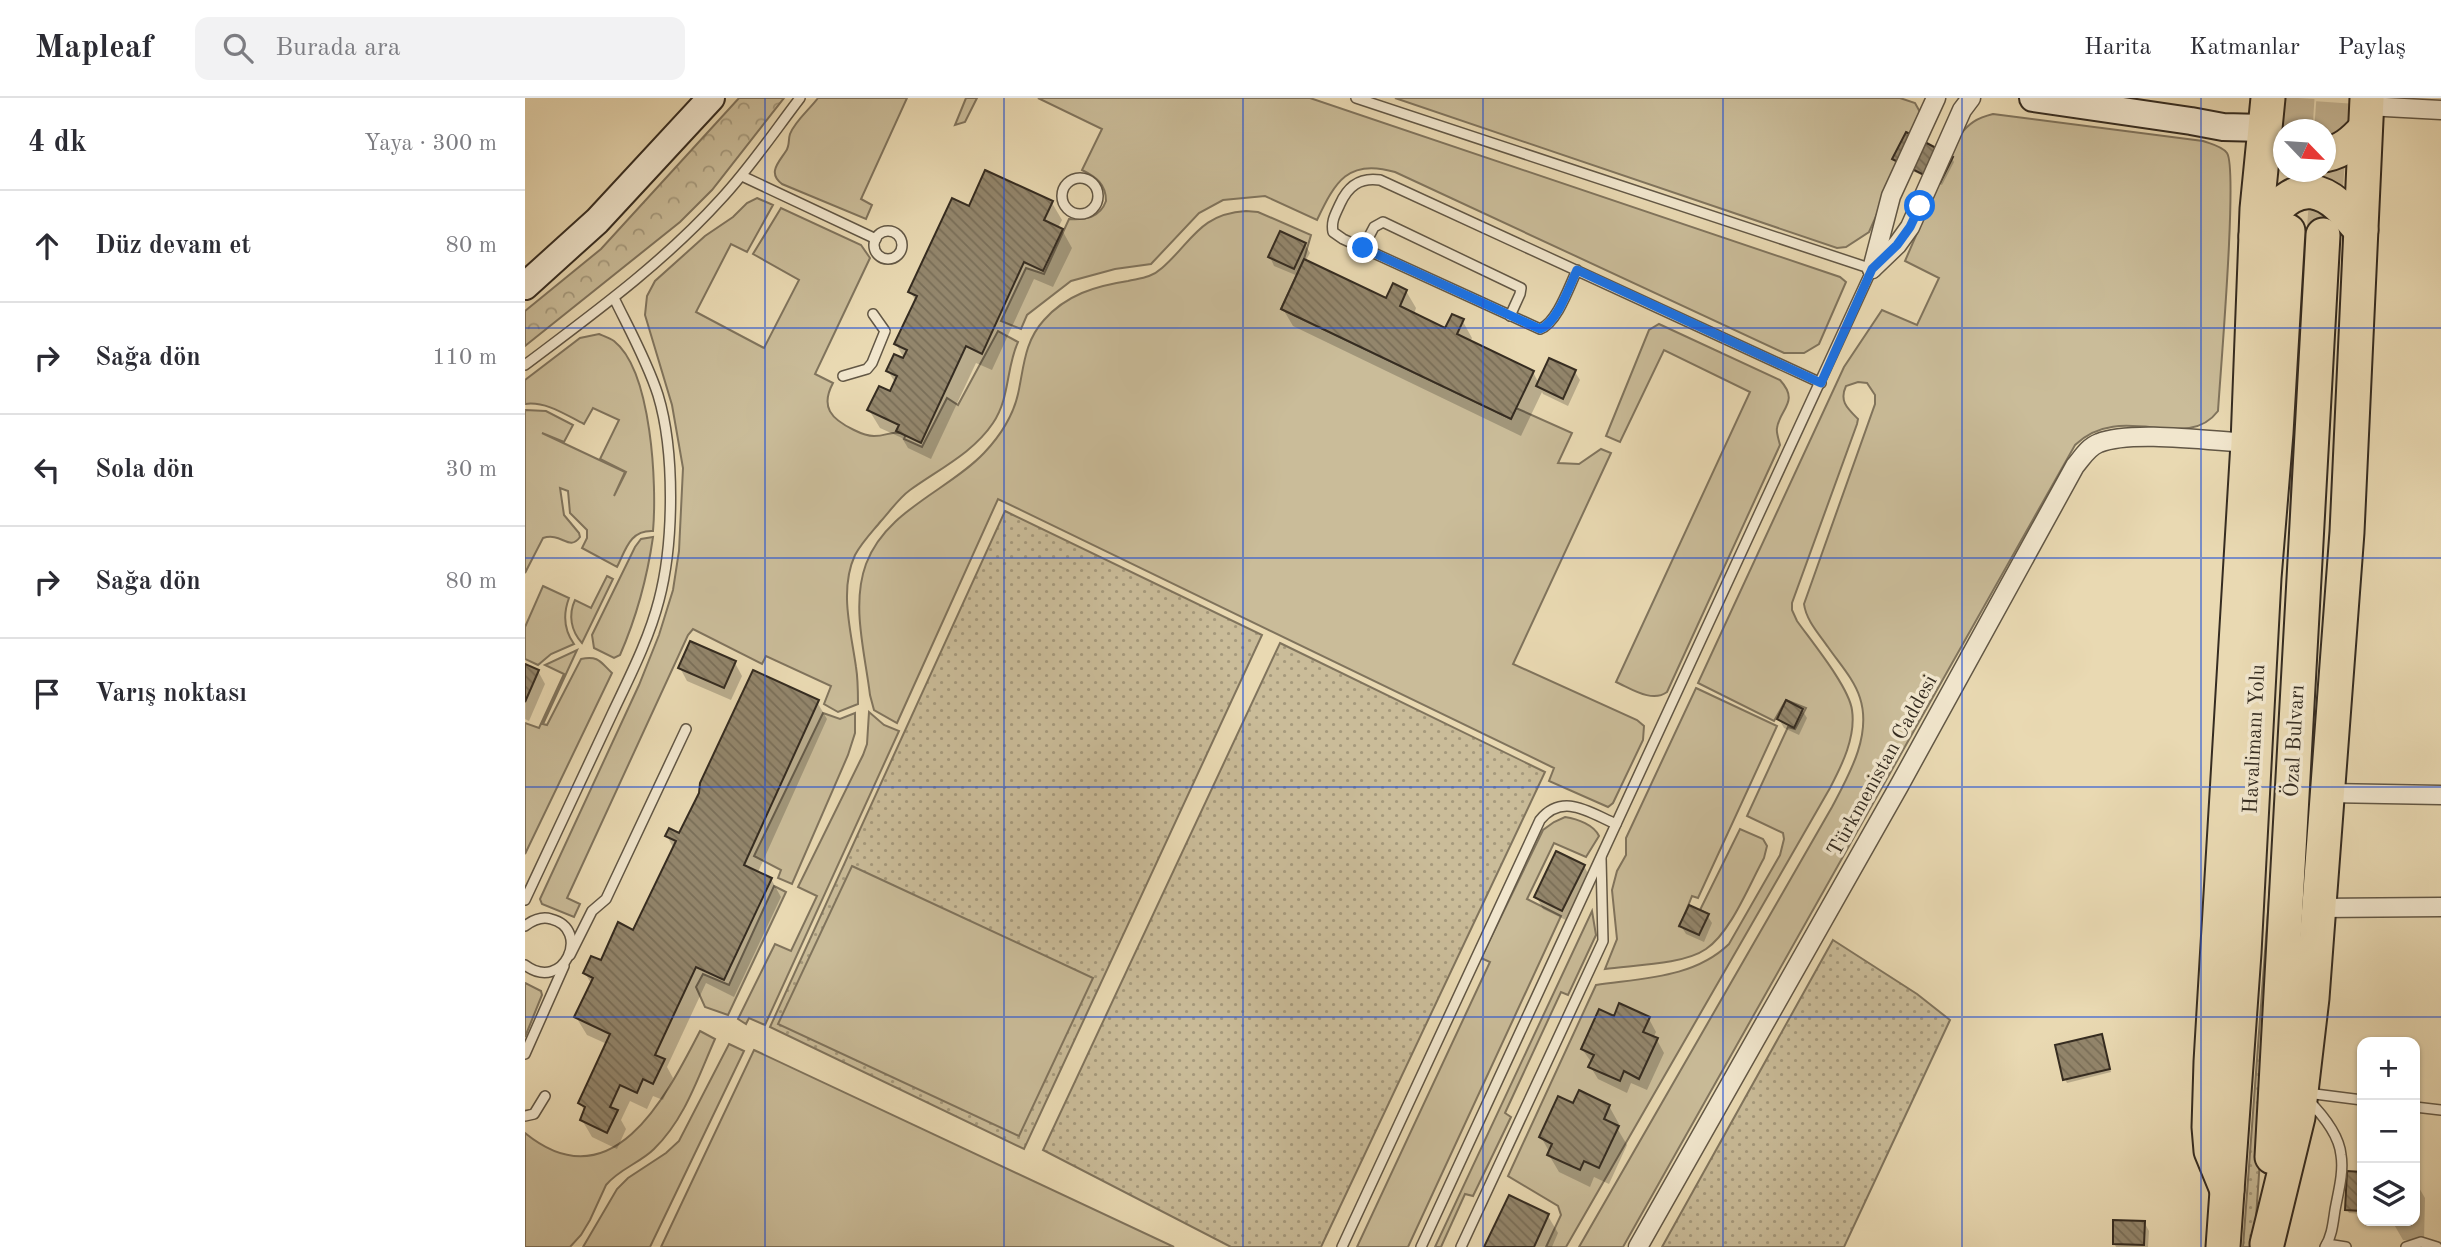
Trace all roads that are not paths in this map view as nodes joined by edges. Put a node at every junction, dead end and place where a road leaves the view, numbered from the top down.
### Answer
1 (711, 98) edge
2 (800, 98) edge
3 (1356, 98) edge
4 (1936, 98) edge
5 (1971, 98) edge
6 (2033, 98) edge
7 (2441, 110) edge
8 (2366, 111) edge
9 (2272, 124) edge
10 (2336, 152) edge
11 (742, 176) junction
12 (1065, 188) joint
13 (2361, 230) junction
14 (2288, 231) tunnel mouth
15 (2323, 235) tunnel mouth
16 (2256, 236) junction
17 (876, 239) dead end
18 (1363, 248) junction
19 (1872, 269) junction
20 (1577, 270) junction
21 (525, 286) edge
22 (614, 298) junction
23 (873, 314) dead end
24 (1510, 316) junction
25 (525, 365) edge
26 (843, 376) dead end
27 (1821, 383) junction
28 (2248, 443) junction
29 (686, 729) dead end
30 (2328, 793) junction
31 (2441, 795) edge
32 (1616, 824) junction
33 (1601, 857) junction
34 (525, 900) edge
35 (2441, 907) edge
36 (2319, 908) junction
37 (525, 926) edge
38 (568, 958) junction
39 (525, 965) edge
40 (525, 1054) edge
41 (2301, 1093) junction
42 (545, 1096) dead end
43 (2357, 1099) edge
44 (2420, 1108) edge
45 (2441, 1110) edge
46 (525, 1116) edge
47 (2227, 1190) junction
48 (2326, 1245) edge
49 (2267, 1246) edge
50 (1342, 1247) edge
51 (1421, 1247) edge
52 (1461, 1247) edge
53 (1638, 1247) edge
54 (2222, 1247) edge
55 (2346, 1247) edge
56 (2406, 1247) edge
57 (2437, 1247) edge

1 - 21 street
2 - 11 lane
3 - 19 lane
4 - 19 street
5 - 19 street
6 - 9 street
7 - 8 street
8 - 10 highway
8 - 13 highway
9 - 16 highway
11 - 17 lane
11 - 22 lane
12 - 12 lane
13 - 16 highway
13 - 30 highway
14 - 47 highway, Havalimanı Yolu
15 - 49 highway, Özal Bulvarı
16 - 28 highway
18 - 20 lane
18 - 24 lane
18 - 24 lane
19 - 27 lane
20 - 24 lane
20 - 27 lane
22 - 25 lane
22 - 34 lane
23 - 26 lane
27 - 32 lane
28 - 47 highway
28 - 53 street, Türkmenistan Caddesi
29 - 38 lane
30 - 31 street
30 - 36 highway
32 - 33 lane
32 - 50 lane
33 - 51 lane
33 - 52 lane
35 - 36 street
36 - 41 highway
37 - 38 lane
38 - 39 lane
38 - 40 lane
41 - 43 lane
41 - 48 lane
41 - 49 highway
42 - 46 lane
44 - 45 lane
47 - 54 highway, Havalimanı Yolu
48 - 55 lane
56 - 57 lane

